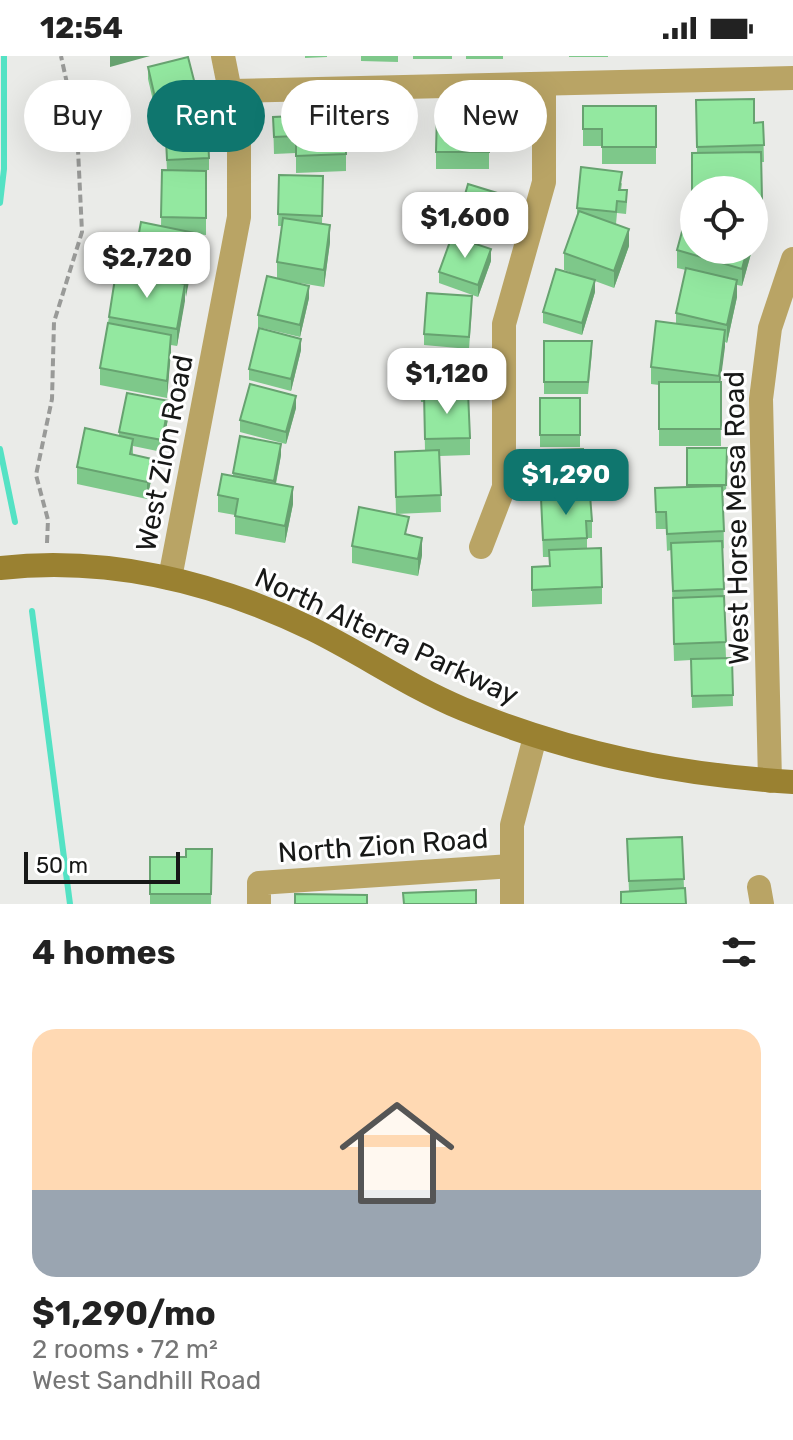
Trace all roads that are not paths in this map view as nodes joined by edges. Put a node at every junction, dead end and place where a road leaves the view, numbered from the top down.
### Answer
1 (223, 56) edge
2 (793, 78) edge
3 (229, 80) edge
4 (547, 86) edge
5 (434, 88) edge
6 (265, 90) edge
7 (239, 152) edge
8 (544, 152) edge
9 (793, 259) edge
10 (481, 547) dead end
11 (0, 568) edge
12 (170, 578) junction
13 (535, 737) junction
14 (782, 782) edge
15 (512, 866) junction
16 (259, 894) edge
17 (512, 904) edge

1 - 3 street, West Zion Road
2 - 4 street
5 - 6 street
7 - 12 street, West Zion Road
8 - 10 street
9 - 14 street, West Horse Mesa Road
11 - 12 street, North Alterra Parkway
12 - 13 street, North Alterra Parkway
13 - 14 street, North Alterra Parkway
13 - 15 street
15 - 16 street, North Zion Road
15 - 17 street

